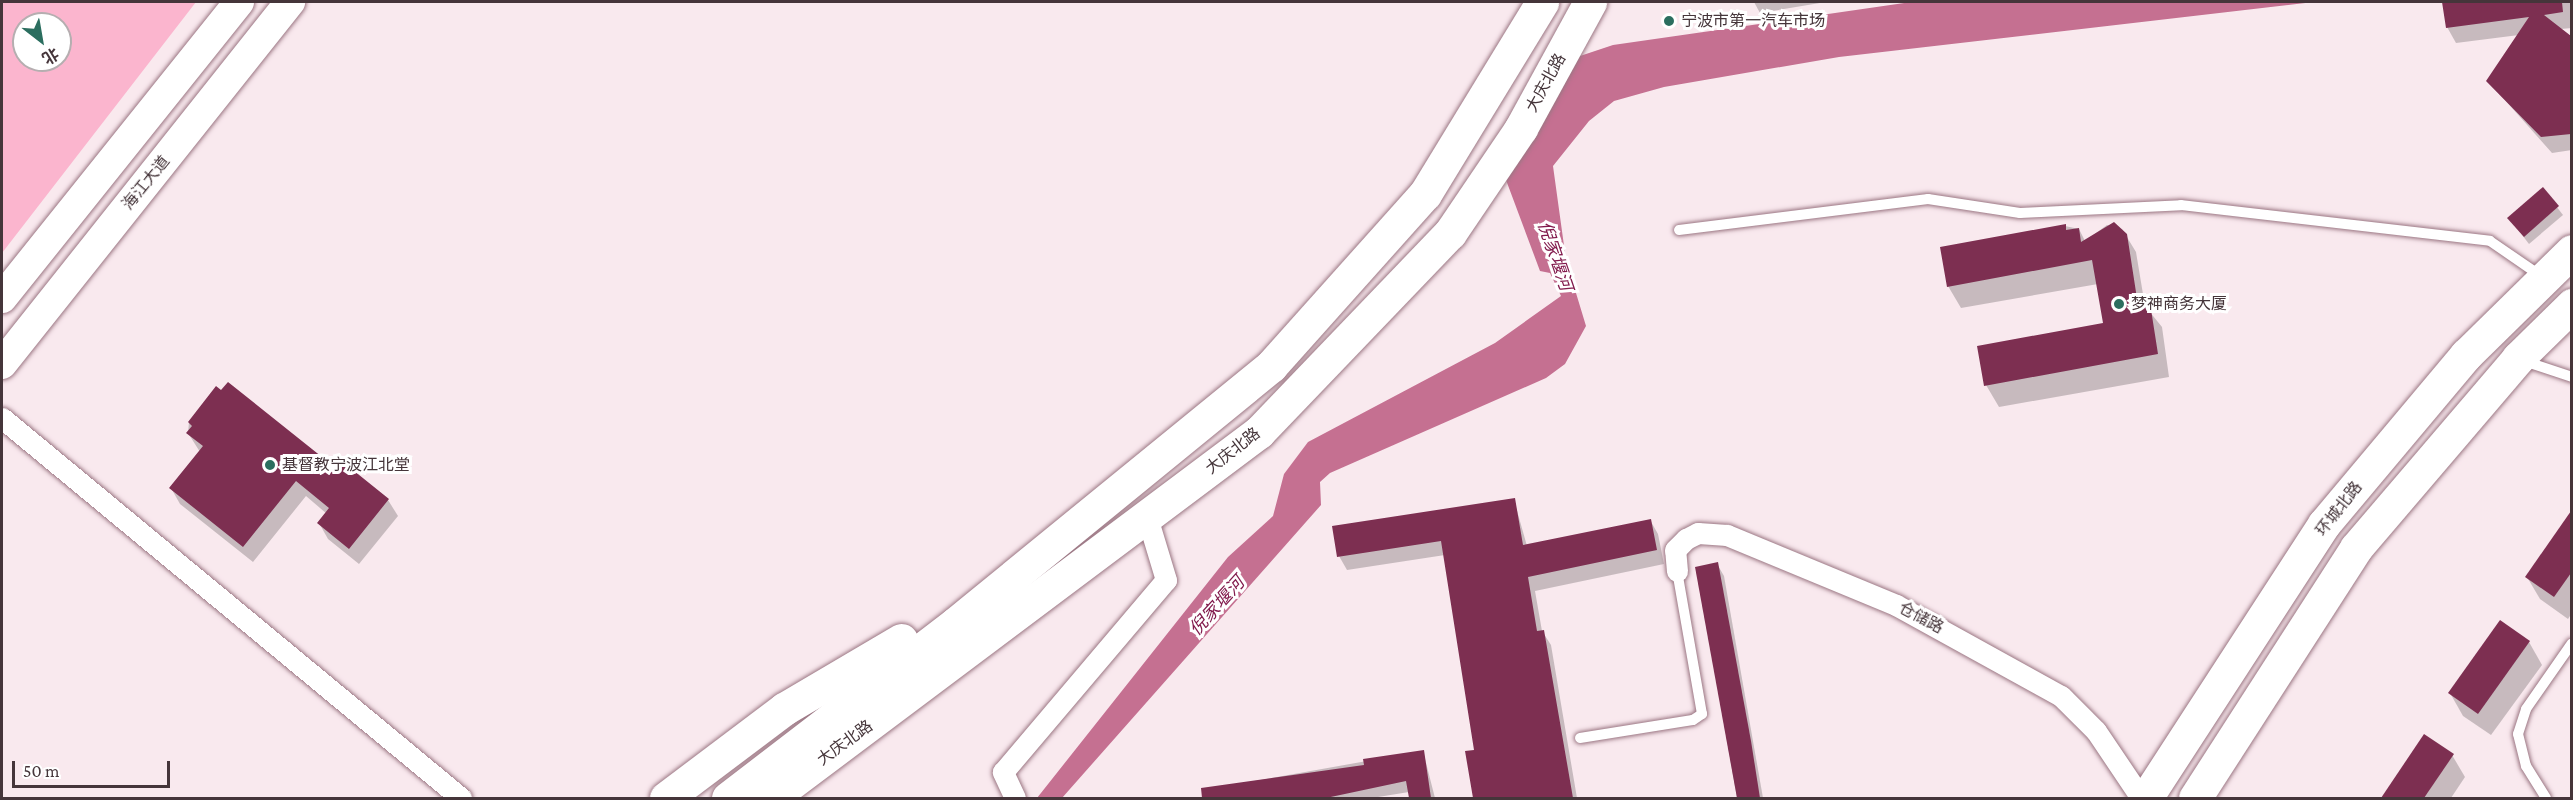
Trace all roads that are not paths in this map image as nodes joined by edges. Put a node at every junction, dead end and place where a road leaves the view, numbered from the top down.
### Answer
1 (239, 2) edge
2 (290, 2) edge
3 (1542, 2) edge
4 (1590, 2) edge
5 (1679, 230) dead end
6 (2571, 251) edge
7 (2542, 276) junction
8 (2, 298) edge
9 (2571, 305) edge
10 (2518, 358) junction
11 (2, 364) edge
12 (2571, 377) edge
13 (2, 418) edge
14 (1147, 517) junction
15 (1677, 571) joint
16 (956, 623) junction
17 (2571, 643) edge
18 (1580, 738) dead end
19 (461, 798) edge
20 (666, 798) edge
21 (728, 798) edge
22 (771, 798) edge
23 (1014, 798) edge
24 (2141, 798) edge
25 (2146, 798) edge
26 (2195, 798) edge
27 (2546, 798) edge

1 - 8 main road
2 - 11 main road, 海江大道
3 - 16 main road, 大庆北路
4 - 14 main road, 大庆北路
5 - 7 lane
6 - 7 main road, 环城北路
7 - 25 main road, 环城北路
9 - 10 main road
10 - 12 lane
10 - 26 main road
13 - 19 street
14 - 22 main road, 大庆北路
14 - 23 street
15 - 18 lane
15 - 24 street, 仓储路
16 - 20 main road
16 - 21 main road, 大庆北路
17 - 27 lane

